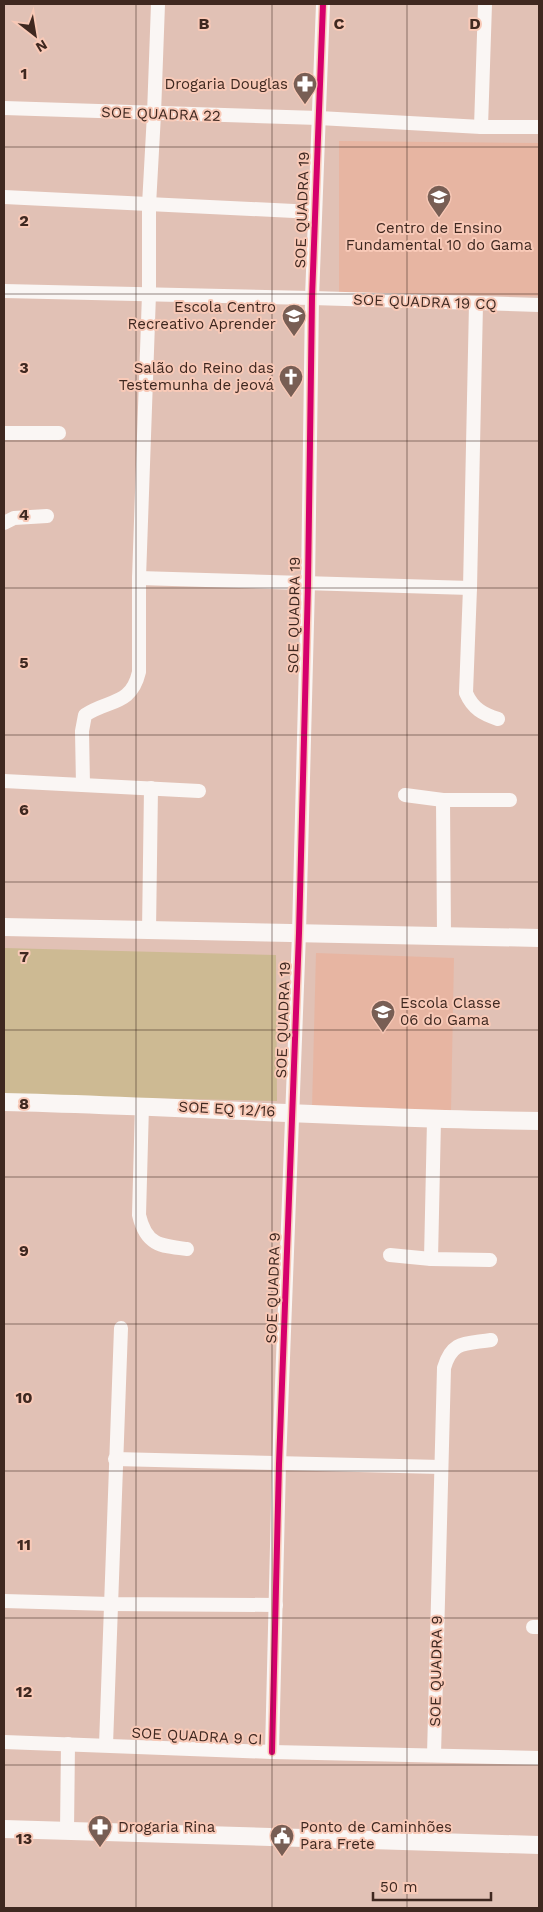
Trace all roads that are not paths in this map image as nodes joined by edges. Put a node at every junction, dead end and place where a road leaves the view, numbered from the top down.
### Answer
1 (158, 4) edge
2 (322, 4) edge
3 (485, 4) edge
4 (4, 108) edge
5 (154, 114) junction
6 (318, 118) junction
7 (481, 127) junction
8 (539, 127) edge
9 (4, 197) edge
10 (149, 205) junction
11 (314, 212) junction
12 (4, 291) edge
13 (149, 294) junction
14 (312, 298) junction
15 (476, 304) junction
16 (539, 305) edge
17 (4, 433) edge
18 (59, 433) dead end
19 (47, 516) dead end
20 (4, 523) edge
21 (139, 578) junction
22 (308, 584) junction
23 (470, 588) junction
24 (498, 719) dead end
25 (4, 782) edge
26 (83, 785) junction
27 (151, 788) junction
28 (199, 791) dead end
29 (405, 795) dead end
30 (442, 800) junction
31 (510, 800) dead end
32 (4, 927) edge
33 (149, 931) junction
34 (299, 933) junction
35 (444, 936) junction
36 (539, 938) edge
37 (4, 1102) edge
38 (142, 1106) junction
39 (292, 1113) junction
40 (434, 1120) junction
41 (539, 1121) edge
42 (187, 1249) dead end
43 (390, 1255) dead end
44 (431, 1259) junction
45 (490, 1260) dead end
46 (121, 1328) dead end
47 (491, 1340) dead end
48 (115, 1459) junction
49 (279, 1464) junction
50 (441, 1468) junction
51 (4, 1601) edge
52 (110, 1604) junction
53 (276, 1605) junction
54 (4, 1742) edge
55 (68, 1744) junction
56 (106, 1745) junction
57 (272, 1752) junction
58 (434, 1755) junction
59 (539, 1758) edge
60 (4, 1829) edge
61 (67, 1830) junction
62 (539, 1845) edge

1 - 5 street
2 - 6 street, SOE QUADRA 19
3 - 7 street
4 - 5 street, SOE QUADRA 22
5 - 6 street, SOE QUADRA 22
5 - 10 street
6 - 7 street, SOE QUADRA 22
6 - 11 street, SOE QUADRA 19
7 - 8 street, SOE QUADRA 22
9 - 10 street
10 - 11 street
10 - 13 street
11 - 14 street, SOE QUADRA 19
12 - 13 street
13 - 14 street
13 - 21 street
14 - 15 street, SOE QUADRA 19 CQ
14 - 22 street, SOE QUADRA 19
15 - 16 street, SOE QUADRA 19 CQ
15 - 23 street
17 - 18 street
19 - 20 street
21 - 22 street
21 - 26 street
22 - 23 street
22 - 34 street, SOE QUADRA 19
23 - 24 street
25 - 26 street
26 - 27 street
27 - 28 street
27 - 33 street
29 - 30 street
30 - 31 street
30 - 35 street
32 - 33 street
33 - 34 street
34 - 35 street
34 - 39 street, SOE QUADRA 19
35 - 36 street
37 - 38 street, SOE EQ 12/16
38 - 39 street, SOE EQ 12/16
38 - 42 street
39 - 40 street, SOE EQ 12/16
39 - 49 street, SOE QUADRA 9
40 - 41 street, SOE EQ 12/16
40 - 44 street
43 - 44 street
44 - 45 street
46 - 48 street
47 - 50 street, SOE QUADRA 9
48 - 49 street
48 - 52 street
49 - 50 street
49 - 53 street, SOE QUADRA 9
50 - 58 street, SOE QUADRA 9
51 - 52 street
52 - 53 street
52 - 56 street
53 - 57 street, SOE QUADRA 9
54 - 55 street, SOE QUADRA 9 CI
55 - 56 street, SOE QUADRA 9 CI
55 - 61 street
56 - 57 street, SOE QUADRA 9 CI
57 - 58 street, SOE QUADRA 9 CI
58 - 59 street, SOE QUADRA 9 CI
60 - 61 street
61 - 62 street

